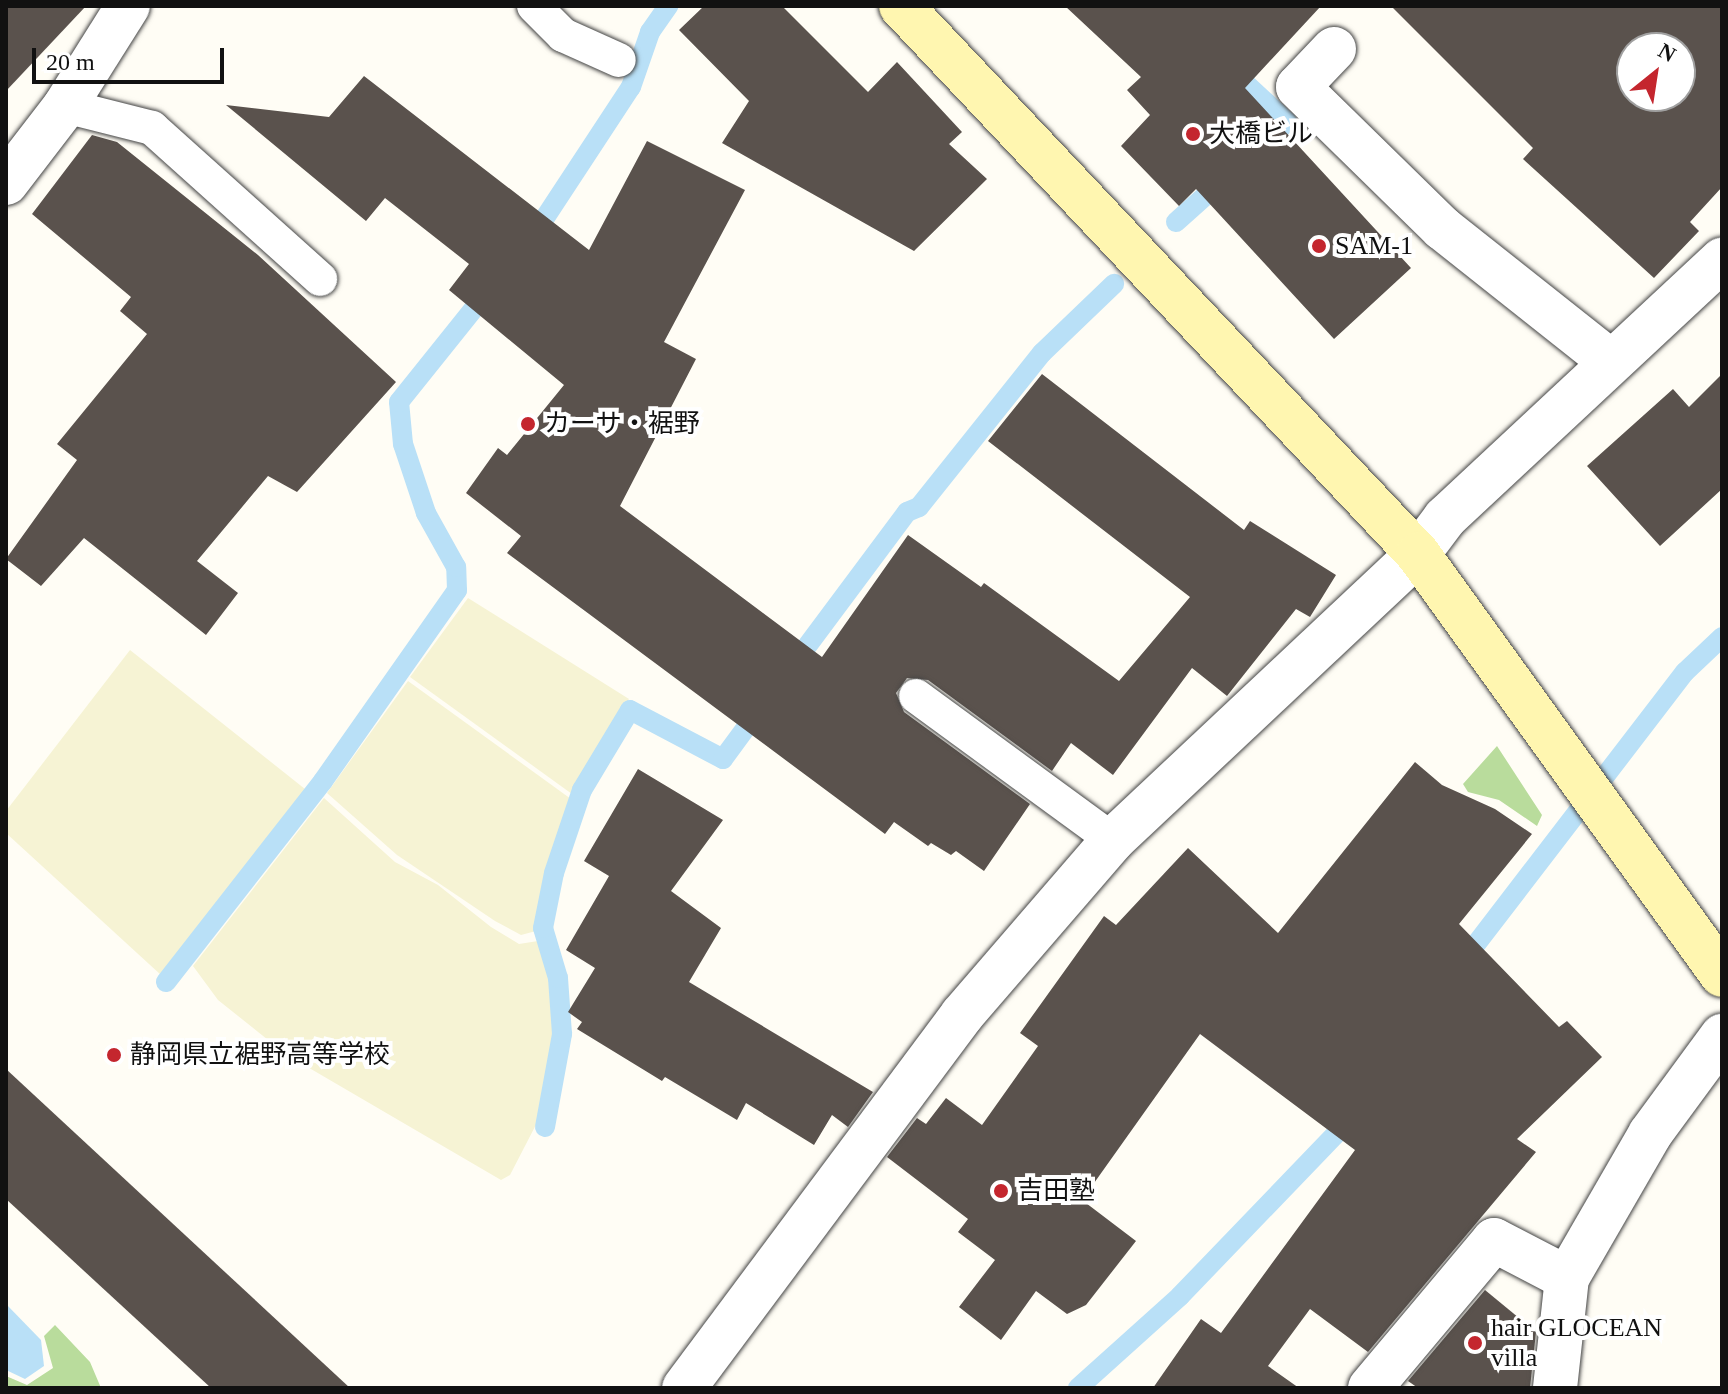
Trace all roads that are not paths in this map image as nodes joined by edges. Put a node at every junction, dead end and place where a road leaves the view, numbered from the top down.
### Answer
1 (128, 6) edge
2 (534, 6) edge
3 (901, 6) edge
4 (1334, 49) dead end
5 (619, 60) dead end
6 (65, 106) junction
7 (6, 183) edge
8 (1722, 260) edge
9 (320, 279) dead end
10 (1610, 361) junction
11 (1418, 554) junction
12 (916, 696) dead end
13 (1113, 840) junction
14 (1722, 975) edge
15 (1722, 1036) edge
16 (1567, 1278) junction
17 (684, 1388) edge
18 (1370, 1388) edge
19 (1555, 1388) edge

1 - 6 street
2 - 5 lane
3 - 11 street
4 - 10 street
6 - 7 street
6 - 9 lane
8 - 10 street
10 - 11 street
11 - 13 street
11 - 14 street
12 - 13 lane
13 - 17 street
15 - 16 street
16 - 18 street
16 - 19 street

